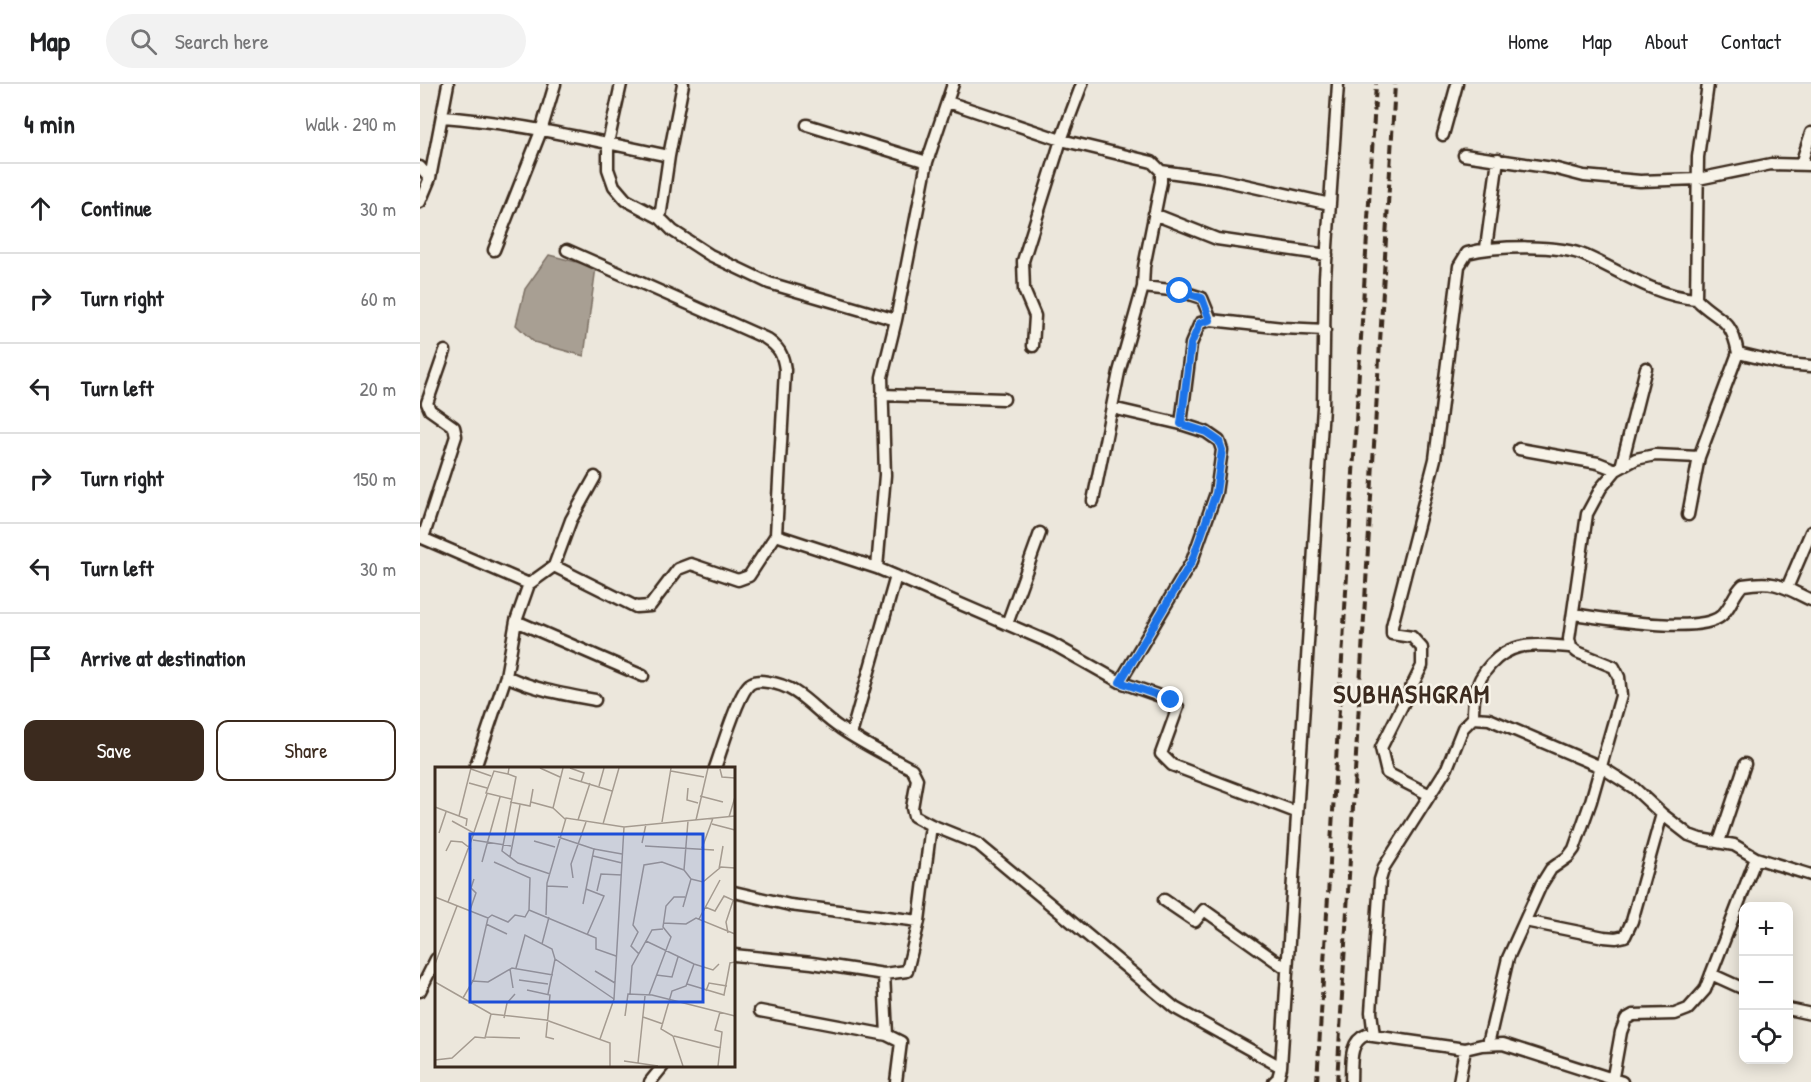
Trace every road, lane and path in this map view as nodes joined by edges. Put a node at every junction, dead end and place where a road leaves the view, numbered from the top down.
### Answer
1 (448, 84) edge
2 (555, 84) edge
3 (621, 84) edge
4 (683, 84) edge
5 (952, 84) edge
6 (1082, 84) edge
7 (1338, 84) edge
8 (1457, 84) edge
9 (1708, 84) edge
10 (948, 102) junction
11 (443, 117) junction
12 (807, 125) dead end
13 (541, 131) junction
14 (1811, 133) edge
15 (1443, 135) dead end
16 (1061, 140) junction
17 (608, 143) junction
18 (669, 156) junction
19 (1464, 156) dead end
20 (1498, 159) junction
21 (927, 162) junction
22 (1806, 164) edge
23 (420, 167) edge
24 (1161, 171) junction
25 (430, 178) junction
26 (1698, 179) junction
27 (420, 202) edge
28 (1330, 204) junction
29 (1154, 214) junction
30 (660, 218) junction
31 (1486, 248) junction
32 (494, 250) dead end
33 (567, 250) dead end
34 (1327, 255) junction
35 (1143, 287) junction
36 (1696, 299) junction
37 (896, 320) junction
38 (1210, 320) junction
39 (1325, 330) junction
40 (1033, 346) dead end
41 (445, 351) dead end
42 (1738, 353) junction
43 (1811, 366) edge
44 (1646, 368) dead end
45 (882, 395) junction
46 (1004, 399) dead end
47 (1112, 408) junction
48 (1181, 424) junction
49 (1520, 449) dead end
50 (1699, 457) junction
51 (1619, 468) junction
52 (595, 477) dead end
53 (1092, 501) dead end
54 (1688, 515) dead end
55 (1811, 532) edge
56 (1040, 533) dead end
57 (776, 535) junction
58 (422, 537) edge
59 (554, 566) junction
60 (877, 568) junction
61 (896, 576) junction
62 (529, 584) junction
63 (1787, 588) junction
64 (1811, 600) edge
65 (1573, 614) junction
66 (516, 621) junction
67 (1007, 624) junction
68 (1571, 647) junction
69 (506, 676) junction
70 (643, 676) dead end
71 (1120, 682) junction
72 (595, 700) dead end
73 (1473, 718) junction
74 (851, 735) junction
75 (1745, 764) dead end
76 (475, 767) edge
77 (715, 767) edge
78 (1601, 767) junction
79 (1430, 795) junction
80 (1296, 812) junction
81 (1662, 814) junction
82 (931, 825) junction
83 (1719, 842) junction
84 (1756, 858) junction
85 (1811, 875) edge
86 (735, 892) edge
87 (1164, 900) dead end
88 (919, 921) junction
89 (1525, 921) junction
90 (735, 955) edge
91 (435, 962) edge
92 (1287, 969) junction
93 (884, 974) junction
94 (1711, 974) junction
95 (1739, 987) edge
96 (420, 991) edge
97 (1793, 1010) edge
98 (760, 1011) dead end
99 (1811, 1014) edge
100 (887, 1035) junction
101 (1374, 1036) junction
102 (1488, 1044) junction
103 (1465, 1049) junction
104 (661, 1067) edge
105 (1281, 1067) junction
106 (1616, 1081) edge
107 (650, 1082) edge
108 (896, 1082) edge
109 (1274, 1082) edge
110 (1351, 1082) edge
111 (1459, 1082) edge

1 - 11 street
2 - 13 street
3 - 17 street
4 - 18 street
5 - 10 street
6 - 16 street
7 - 28 street
8 - 15 street
9 - 26 street
10 - 16 street
10 - 21 street
11 - 13 street
11 - 25 street
12 - 21 street
13 - 17 street
13 - 32 street
14 - 22 street
16 - 24 street
16 - 40 street
17 - 18 street
17 - 30 street
18 - 30 street
19 - 20 street
20 - 26 street
20 - 31 street
21 - 37 street
22 - 26 street
23 - 25 street
24 - 28 street
24 - 29 street
25 - 27 street
26 - 36 street
28 - 34 street
29 - 34 street
29 - 35 street
30 - 37 street
31 - 36 street
31 - 79 street
33 - 57 street
34 - 39 street
35 - 38 street
35 - 47 street
36 - 42 street
37 - 45 street
38 - 39 street
38 - 48 street
39 - 80 street
41 - 58 street
42 - 43 street
42 - 50 street
44 - 51 street
45 - 46 street
45 - 60 street
47 - 48 street
47 - 53 street
48 - 71 street
49 - 51 street
50 - 51 street
50 - 54 street
51 - 65 street
52 - 59 street
55 - 63 street
56 - 67 street
57 - 59 street
57 - 60 street
58 - 62 street
59 - 62 street
60 - 61 street
61 - 67 street
61 - 74 street
62 - 66 street
63 - 64 street
63 - 65 street
65 - 68 street
66 - 69 street
66 - 70 street
67 - 71 street
68 - 73 street
68 - 78 street
69 - 72 street
69 - 76 street
71 - 80 street
73 - 78 street
73 - 79 street
74 - 77 street
74 - 82 street
75 - 83 street
78 - 81 street
78 - 89 street
79 - 101 street
80 - 92 street
81 - 83 street
81 - 89 street
82 - 88 street
82 - 105 street
83 - 84 street
84 - 85 street
84 - 94 street
86 - 88 street
87 - 92 street
88 - 93 street
89 - 102 street
90 - 93 street
91 - 96 street
92 - 105 street
93 - 100 street
94 - 95 street
94 - 106 street
97 - 99 street
98 - 100 street
100 - 108 street
101 - 103 street
101 - 110 street
102 - 103 street
102 - 106 street
103 - 111 street
104 - 107 street
105 - 109 street

